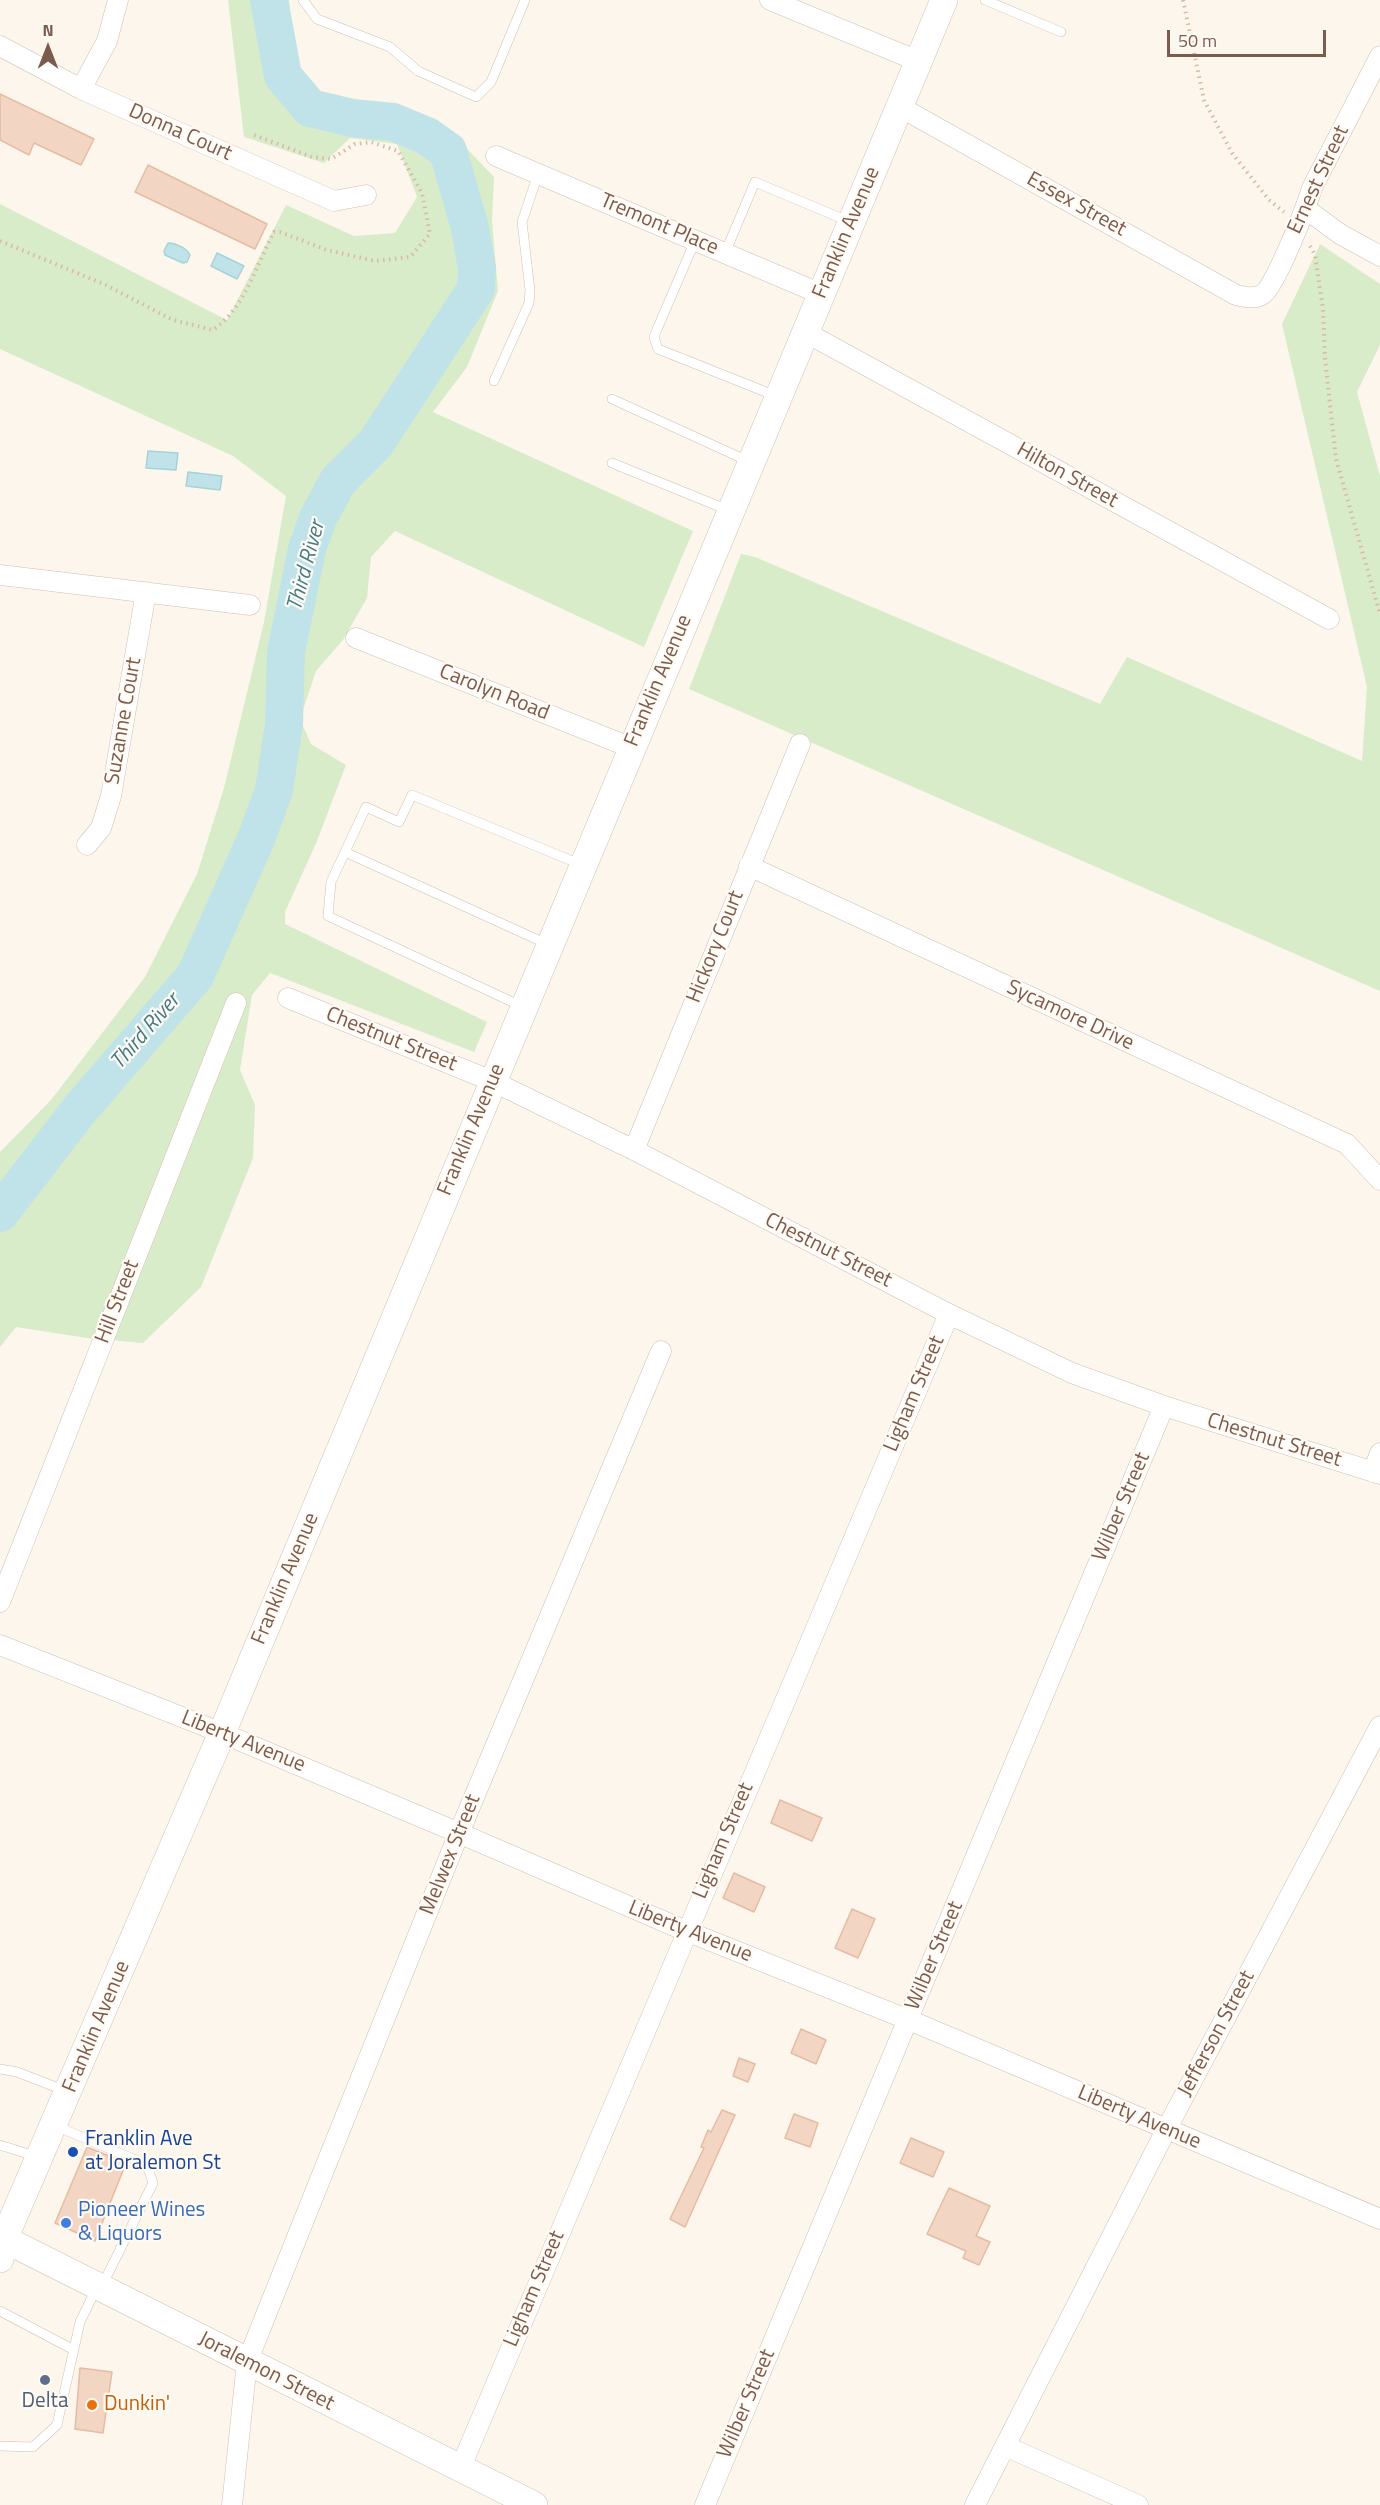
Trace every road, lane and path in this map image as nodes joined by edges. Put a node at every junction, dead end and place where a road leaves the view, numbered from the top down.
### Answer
1 (118, 0) edge
2 (303, 0) edge
3 (525, 0) edge
4 (770, 0) edge
5 (944, 0) edge
6 (985, 0) edge
7 (1183, 0) edge
8 (1061, 32) dead end
9 (0, 46) edge
10 (1380, 56) edge
11 (918, 61) junction
12 (81, 89) junction
13 (900, 107) junction
14 (254, 135) dead end
15 (496, 156) dead end
16 (538, 174) junction
17 (366, 195) dead end
18 (1302, 216) junction
19 (851, 223) junction
20 (696, 240) junction
21 (0, 241) edge
22 (725, 253) junction
23 (1380, 256) edge
24 (821, 294) junction
25 (1254, 298) joint
26 (805, 332) junction
27 (494, 381) dead end
28 (778, 396) junction
29 (612, 399) dead end
30 (751, 462) junction
31 (612, 463) dead end
32 (730, 511) junction
33 (0, 575) edge
34 (146, 592) junction
35 (250, 605) dead end
36 (1380, 614) edge
37 (1329, 620) dead end
38 (356, 638) dead end
39 (800, 744) dead end
40 (632, 748) junction
41 (87, 844) dead end
42 (345, 852) junction
43 (583, 865) junction
44 (749, 867) junction
45 (549, 945) junction
46 (288, 999) dead end
47 (236, 1003) dead end
48 (523, 1007) junction
49 (492, 1081) junction
50 (634, 1150) junction
51 (1380, 1180) edge
52 (949, 1314) junction
53 (661, 1351) dead end
54 (1164, 1406) junction
55 (1380, 1453) edge
56 (1376, 1473) edge
57 (0, 1602) edge
58 (0, 1645) edge
59 (222, 1733) junction
60 (1378, 1734) edge
61 (459, 1833) junction
62 (686, 1931) junction
63 (909, 2020) junction
64 (0, 2069) edge
65 (69, 2092) junction
66 (54, 2125) junction
67 (1166, 2130) junction
68 (0, 2145) edge
69 (40, 2158) junction
70 (1380, 2219) edge
71 (1, 2245) edge
72 (99, 2287) junction
73 (0, 2311) edge
74 (74, 2350) junction
75 (247, 2362) junction
76 (0, 2446) edge
77 (1005, 2446) junction
78 (460, 2469) junction
79 (501, 2497) edge
80 (232, 2505) edge
81 (534, 2505) edge
82 (705, 2505) edge
83 (975, 2505) edge
84 (1138, 2505) edge

1 - 12 street
2 - 3 lane
4 - 11 street
5 - 11 main road, Franklin Avenue
6 - 8 lane
7 - 18 path
9 - 12 street, Donna Court
10 - 18 street, Ernest Street
11 - 13 main road, Franklin Avenue
12 - 17 street, Donna Court
13 - 19 main road, Franklin Avenue
13 - 25 street, Essex Street
14 - 21 path
15 - 16 street, Tremont Place
16 - 20 street, Tremont Place
16 - 27 lane
18 - 23 street
18 - 25 street, Ernest Street
18 - 36 path
19 - 22 lane
19 - 24 main road, Franklin Avenue
20 - 22 street, Tremont Place
20 - 28 lane
22 - 24 street, Tremont Place
24 - 26 main road, Franklin Avenue
26 - 28 main road, Franklin Avenue
26 - 37 street, Hilton Street
28 - 30 main road, Franklin Avenue
29 - 30 lane
30 - 32 main road, Franklin Avenue
31 - 32 lane
32 - 40 main road, Franklin Avenue
33 - 34 street
34 - 35 street
34 - 41 street, Suzanne Court
38 - 40 street, Carolyn Road
39 - 44 street, Hickory Court
40 - 43 main road, Franklin Avenue
42 - 43 lane
42 - 45 lane
42 - 48 lane
43 - 45 main road, Franklin Avenue
44 - 50 street, Hickory Court
44 - 51 street, Sycamore Drive
45 - 48 main road, Franklin Avenue
46 - 49 street, Chestnut Street
47 - 57 street, Hill Street
48 - 49 main road, Franklin Avenue
49 - 50 street, Chestnut Street
49 - 59 main road, Franklin Avenue
50 - 52 street, Chestnut Street
52 - 54 street, Chestnut Street
52 - 62 street, Ligham Street
53 - 61 street, Melwex Street
54 - 56 street, Chestnut Street
54 - 63 street, Wilber Street
55 - 56 street
58 - 59 street, Liberty Avenue
59 - 61 street, Liberty Avenue
59 - 65 main road, Franklin Avenue
60 - 67 street, Jefferson Street
61 - 62 street, Liberty Avenue
61 - 75 street, Melwex Street
62 - 63 street, Liberty Avenue
62 - 78 street, Ligham Street
63 - 67 street, Liberty Avenue
63 - 82 street, Wilber Street
64 - 65 lane
65 - 66 main road, Franklin Avenue
66 - 69 main road, Franklin Avenue
66 - 72 lane
67 - 70 street, Liberty Avenue
67 - 77 street, Jefferson Street
68 - 69 lane
69 - 71 main road, Franklin Avenue
71 - 72 main road, Joralemon Street
72 - 74 lane
72 - 75 main road, Joralemon Street
73 - 74 lane
74 - 76 lane
75 - 78 main road, Joralemon Street
75 - 80 street, Melwex Street
77 - 83 street, Jefferson Street
77 - 84 street
78 - 79 main road, Joralemon Street
79 - 81 main road, Joralemon Street

